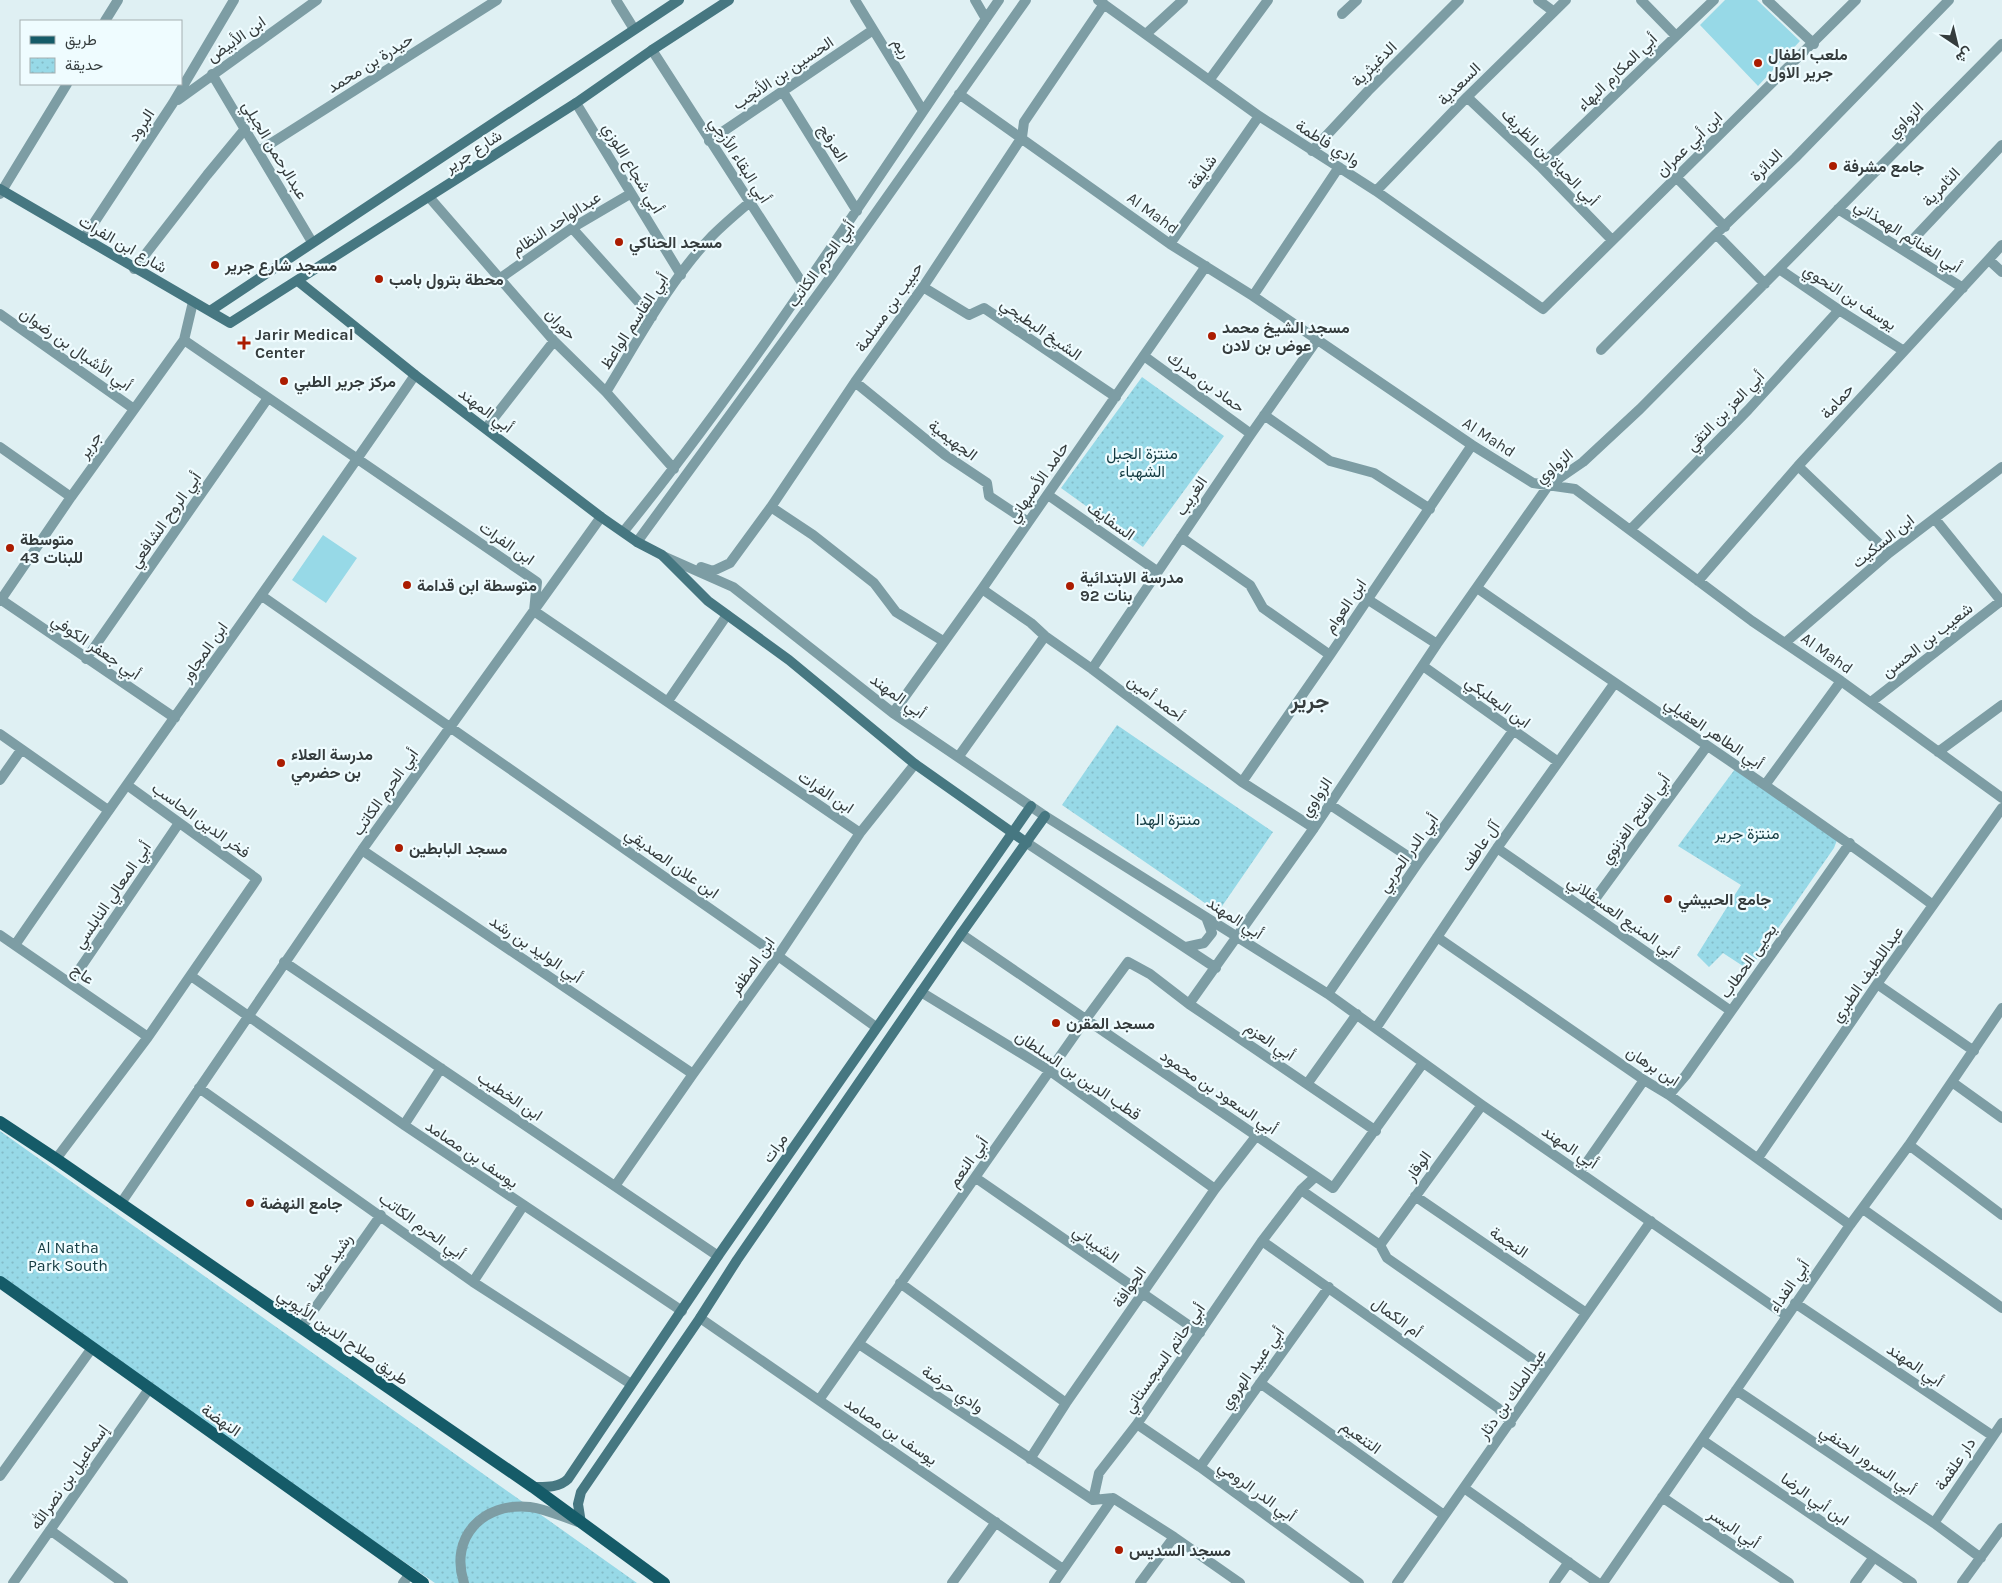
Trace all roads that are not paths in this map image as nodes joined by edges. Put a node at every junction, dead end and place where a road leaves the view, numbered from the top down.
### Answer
1 (118, 0) edge
2 (234, 0) edge
3 (317, 0) edge
4 (497, 0) edge
5 (616, 0) edge
6 (680, 0) edge
7 (729, 0) edge
8 (855, 0) edge
9 (974, 0) edge
10 (999, 0) edge
11 (1026, 0) edge
12 (1183, 0) edge
13 (1268, 0) edge
14 (1357, 0) edge
15 (1459, 0) edge
16 (1538, 0) edge
17 (1566, 0) edge
18 (1641, 0) edge
19 (1714, 0) edge
20 (1767, 0) edge
21 (1856, 0) edge
22 (1949, 0) edge
23 (1101, 2) edge
24 (1553, 12) junction
25 (1342, 14) dead end
26 (986, 19) junction
27 (106, 20) edge
28 (634, 29) junction
29 (873, 30) junction
30 (1146, 34) junction
31 (1676, 36) junction
32 (1814, 44) junction
33 (2002, 44) edge
34 (652, 50) junction
35 (212, 74) junction
36 (1210, 79) junction
37 (67, 85) edge
38 (783, 92) junction
39 (960, 94) junction
40 (1467, 97) junction
41 (173, 103) junction
42 (576, 103) junction
43 (922, 111) junction
44 (1259, 116) junction
45 (245, 129) junction
46 (1022, 137) junction
47 (710, 142) junction
48 (2002, 145) edge
49 (259, 151) junction
50 (1312, 151) junction
51 (1540, 166) junction
52 (1339, 167) junction
53 (1677, 178) junction
54 (1, 191) edge
55 (1376, 191) junction
56 (630, 194) junction
57 (429, 197) junction
58 (750, 202) junction
59 (1838, 209) junction
60 (857, 211) junction
61 (572, 228) junction
62 (1720, 230) junction
63 (84, 238) junction
64 (1612, 240) junction
65 (312, 242) junction
66 (1170, 244) junction
67 (2002, 246) edge
68 (1902, 250) junction
69 (1989, 260) junction
70 (1206, 266) junction
71 (134, 269) junction
72 (1779, 269) junction
73 (2002, 272) edge
74 (681, 275) junction
75 (499, 278) junction
76 (298, 281) junction
77 (1765, 284) junction
78 (804, 286) junction
79 (923, 287) junction
80 (1963, 288) junction
81 (1253, 296) junction
82 (193, 302) junction
83 (1543, 309) joint
84 (1839, 310) junction
85 (210, 311) junction
86 (0, 314) edge
87 (652, 317) junction
88 (230, 323) joint
89 (184, 340) junction
90 (1317, 340) junction
91 (554, 341) junction
92 (1601, 350) dead end
93 (1904, 351) junction
94 (1144, 356) junction
95 (416, 375) junction
96 (855, 382) junction
97 (606, 392) junction
98 (1116, 397) junction
99 (268, 398) junction
100 (134, 409) junction
101 (1264, 415) junction
102 (486, 428) junction
103 (1251, 434) junction
104 (1472, 445) junction
105 (0, 447) edge
106 (358, 459) junction
107 (1798, 466) junction
108 (2002, 467) edge
109 (674, 469) junction
110 (1548, 486) junction
111 (1048, 495) junction
112 (71, 497) junction
113 (771, 507) junction
114 (1430, 509) junction
115 (601, 517) junction
116 (1934, 519) junction
117 (1028, 522) junction
118 (1631, 530) junction
119 (624, 531) junction
120 (1181, 538) junction
121 (637, 542) junction
122 (1889, 554) junction
123 (662, 555) junction
124 (1157, 571) junction
125 (1698, 581) junction
126 (1477, 588) junction
127 (982, 589) junction
128 (262, 596) junction
129 (1368, 599) junction
130 (0, 600) edge
131 (2002, 601) edge
132 (534, 611) junction
133 (727, 615) junction
134 (1045, 636) junction
135 (943, 641) junction
136 (1786, 642) junction
137 (1437, 644) junction
138 (1330, 655) junction
139 (86, 658) junction
140 (1423, 666) junction
141 (1092, 669) junction
142 (1841, 681) junction
143 (1614, 684) junction
144 (668, 701) junction
145 (1872, 702) junction
146 (2002, 705) edge
147 (893, 713) junction
148 (175, 718) junction
149 (449, 726) junction
150 (1513, 731) junction
151 (0, 734) edge
152 (1707, 746) junction
153 (21, 750) junction
154 (1938, 752) junction
155 (959, 756) junction
156 (1557, 761) junction
157 (915, 764) junction
158 (0, 780) edge
159 (1242, 782) junction
160 (127, 785) junction
161 (1765, 785) junction
162 (2002, 798) edge
163 (1329, 804) junction
164 (1031, 806) junction
165 (2002, 808) edge
166 (108, 810) junction
167 (1045, 816) junction
168 (179, 824) junction
169 (1314, 828) junction
170 (860, 833) junction
171 (1013, 833) junction
172 (1026, 842) junction
173 (1850, 843) junction
174 (1497, 848) junction
175 (362, 850) junction
176 (1418, 863) junction
177 (989, 866) junction
178 (1004, 875) junction
179 (1933, 905) junction
180 (1587, 910) junction
181 (1206, 917) junction
182 (961, 934) junction
183 (0, 935) edge
184 (1236, 937) junction
185 (1437, 937) junction
186 (15, 945) junction
187 (1186, 947) junction
188 (778, 956) junction
189 (284, 962) junction
190 (1216, 968) junction
191 (1150, 974) joint
192 (191, 976) junction
193 (70, 983) junction
194 (1877, 984) junction
195 (921, 992) junction
196 (1328, 994) junction
197 (1189, 1004) junction
198 (2002, 1008) edge
199 (1731, 1011) junction
200 (1358, 1014) junction
201 (249, 1018) junction
202 (1086, 1019) junction
203 (876, 1027) junction
204 (1376, 1028) junction
205 (148, 1037) junction
206 (1974, 1050) junction
207 (1423, 1063) junction
208 (441, 1068) junction
209 (1050, 1071) junction
210 (693, 1074) junction
211 (1644, 1080) junction
212 (1952, 1082) junction
213 (1307, 1084) junction
214 (199, 1088) junction
215 (1669, 1095) junction
216 (1482, 1105) junction
217 (2002, 1118) edge
218 (0, 1122) edge
219 (404, 1125) junction
220 (1376, 1131) junction
221 (1257, 1135) junction
222 (1909, 1144) junction
223 (1758, 1158) junction
224 (56, 1159) junction
225 (1580, 1172) junction
226 (1315, 1177) junction
227 (976, 1178) junction
228 (615, 1186) junction
229 (1215, 1189) junction
230 (1301, 1190) junction
231 (1414, 1196) junction
232 (121, 1203) junction
233 (523, 1206) junction
234 (1863, 1209) junction
235 (381, 1215) junction
236 (2002, 1215) edge
237 (1651, 1221) junction
238 (1850, 1224) junction
239 (1262, 1241) junction
240 (1380, 1245) junction
241 (718, 1256) junction
242 (0, 1282) edge
243 (473, 1282) junction
244 (900, 1283) junction
245 (1329, 1287) junction
246 (1142, 1294) junction
247 (1795, 1303) junction
248 (2002, 1308) edge
249 (682, 1311) junction
250 (1586, 1313) junction
251 (1787, 1316) junction
252 (700, 1318) junction
253 (301, 1328) junction
254 (1200, 1333) junction
255 (859, 1344) junction
256 (92, 1348) junction
257 (1547, 1369) junction
258 (1260, 1383) junction
259 (631, 1384) junction
260 (149, 1389) junction
261 (1736, 1390) junction
262 (819, 1400) junction
263 (1066, 1403) junction
264 (2002, 1422) edge
265 (1511, 1423) junction
266 (1137, 1424) junction
267 (1992, 1436) junction
268 (1702, 1440) junction
269 (583, 1456) junction
270 (1030, 1459) junction
271 (600, 1464) junction
272 (1200, 1467) junction
273 (0, 1476) edge
274 (533, 1487) junction
275 (1464, 1488) junction
276 (1662, 1497) junction
277 (1113, 1498) junction
278 (1093, 1500) junction
279 (1444, 1515) junction
280 (996, 1522) junction
281 (581, 1523) junction
282 (1934, 1523) junction
283 (2002, 1528) edge
284 (50, 1530) junction
285 (1174, 1537) junction
286 (1874, 1558) junction
287 (1982, 1558) junction
288 (1569, 1562) junction
289 (1063, 1569) junction
290 (406, 1578) edge
291 (13, 1583) edge
292 (123, 1583) edge
293 (423, 1583) edge
294 (464, 1583) edge
295 (664, 1583) edge
296 (952, 1583) edge
297 (1054, 1583) edge
298 (1140, 1583) edge
299 (1240, 1583) edge
300 (1359, 1583) edge
301 (1397, 1583) edge
302 (1554, 1583) edge
303 (1598, 1583) edge
304 (1603, 1583) edge
305 (1789, 1583) edge
306 (1855, 1583) edge
307 (1912, 1583) edge
308 (1962, 1583) edge

1 - 27 street
2 - 41 street, البرود
3 - 35 street, ابن الأبيض
4 - 49 street, حيدرة بن محمد
5 - 28 street
6 - 28 street, شارع جرير
7 - 34 street, شارع جرير
8 - 29 street, ريم
9 - 26 street
10 - 26 street, أبي الحرم الكاتب
11 - 39 street, أبي الحرم الكاتب
12 - 30 street
13 - 36 street
14 - 25 street
15 - 50 street, الدغيثرية
16 - 24 street
17 - 24 street, السعدية
18 - 31 street
19 - 31 street, أبي المكارم البهاء
20 - 32 street
21 - 32 street, ابن أبي عمران
22 - 62 street, الدائرة
23 - 30 street, وادي فاطمة
23 - 46 street, حبيب بن مسلمة
24 - 40 street, السعدية
26 - 43 street, أبي الحرم الكاتب
28 - 65 street, شارع جرير
29 - 38 street, الحسين بن الأنجب
29 - 43 street, ريم
30 - 36 street, وادي فاطمة
31 - 51 street, أبي المكارم البهاء
32 - 53 street, ابن أبي عمران
33 - 59 street, الزواوي
34 - 42 street, شارع جرير
34 - 47 street, أبي البقاء الأزجي
35 - 41 street, ابن الأبيض
35 - 45 street, عبدالرحمن الجيلي
36 - 44 street, وادي فاطمة
37 - 54 street
38 - 47 street, الحسين بن الأنجب
38 - 60 street, العرفج
39 - 46 street, Al Mahd
39 - 121 street, أبي الحرم الكاتب
40 - 51 street, أبي الحياة بن الظريف
40 - 55 street, السعدية
41 - 63 street, البرود
42 - 56 street, أبي شجاع اللوزي
42 - 57 street, شارع جرير
43 - 60 street, أبي الحرم الكاتب
44 - 50 street, وادي فاطمة
44 - 66 street, شايقة
45 - 49 street, عبدالرحمن الجيلي
45 - 71 street
46 - 66 street, Al Mahd
46 - 79 street, حبيب بن مسلمة
47 - 58 street, أبي البقاء الأزجي
48 - 68 street, الثامرية
49 - 65 street, عبدالرحمن الجيلي
50 - 52 street, وادي فاطمة
51 - 64 street, أبي الحياة بن الظريف
52 - 55 street, وادي فاطمة
52 - 81 street
53 - 62 street
53 - 64 street, ابن أبي عمران
54 - 63 street, شارع ابن الفرات
55 - 83 street, وادي فاطمة
56 - 61 street, عبدالواحد النظام
56 - 74 street, أبي شجاع اللوزي
57 - 75 street, حوران
57 - 76 street, شارع جرير
58 - 74 street, أبي القاسم الواعظ
58 - 78 street, أبي البقاء الأزجي
59 - 68 street, أبي الغنائم الهمذاني
59 - 72 street, الزواوي
60 - 78 street, أبي الحرم الكاتب
61 - 75 street, عبدالواحد النظام
61 - 87 street
62 - 77 street
62 - 92 street, الدائرة
63 - 71 street, شارع ابن الفرات
64 - 83 street, ابن أبي عمران
65 - 85 street, شارع جرير
66 - 70 street, Al Mahd
67 - 69 street, حمامة
68 - 80 street, أبي الغنائم الهمذاني
69 - 73 street, أبي الغنائم الهمذاني
69 - 80 street, حمامة
70 - 81 street, Al Mahd
70 - 94 street, حامد الأصبهاني
71 - 82 street, شارع ابن الفرات
72 - 77 street, الزواوي
72 - 84 street, يوسف بن النحوي
74 - 87 street, أبي القاسم الواعظ
75 - 91 street, حوران
76 - 88 street, شارع جرير
76 - 95 street, أبي المهند
77 - 110 street, الزواوي
78 - 109 street, أبي الحرم الكاتب
79 - 96 street, حبيب بن مسلمة
79 - 98 street, الشيخ البطيحي
80 - 93 street, حمامة
81 - 90 street, Al Mahd
82 - 85 street, شارع ابن الفرات
82 - 89 street, جرير
84 - 93 street, يوسف بن النحوي
84 - 118 street, أبي العز بن التقي
85 - 88 street, شارع ابن الفرات
86 - 100 street, أبي الأشبال بن رضوان
87 - 97 street, أبي القاسم الواعظ
89 - 99 street, ابن الفرات
89 - 100 street, جرير
90 - 101 street, الغريب
90 - 104 street, Al Mahd
91 - 97 street, حوران
91 - 102 street
93 - 107 street, حمامة
94 - 98 street, حامد الأصبهاني
94 - 103 street, حماد بن مدرك
95 - 102 street, أبي المهند
95 - 106 street, ابن المجاور
96 - 113 street, حبيب بن مسلمة
96 - 117 street, الجهيمية
97 - 109 street, حوران
98 - 111 street, حامد الأصبهاني
99 - 106 street, ابن الفرات
99 - 139 street, أبي الروح الشافعي
100 - 112 street, جرير
101 - 103 street, الغريب
101 - 114 street, حماد بن مدرك
102 - 115 street, أبي المهند
103 - 120 street, الغريب
104 - 110 street, Al Mahd
104 - 114 street, ابن العوام
105 - 112 street
106 - 128 street, ابن المجاور
106 - 132 street, ابن الفرات
107 - 122 street
107 - 125 street, حمامة
108 - 116 street, ابن السكيت
109 - 119 street, أبي الحرم الكاتب
110 - 118 street, Al Mahd
110 - 126 street, الزواوي
111 - 117 street, حامد الأصبهاني
111 - 124 street, السفايف
112 - 130 street, جرير
113 - 123 street, حبيب بن مسلمة
113 - 135 street
114 - 129 street, ابن العوام
115 - 119 street, أبي المهند
115 - 132 street, أبي الحرم الكاتب
116 - 122 street, ابن السكيت
116 - 131 street
117 - 127 street, حامد الأصبهاني
118 - 125 street, Al Mahd
119 - 121 street, أبي المهند
120 - 124 street, الغريب
120 - 138 street
121 - 123 street, أبي المهند
122 - 136 street, ابن السكيت
123 - 133 street, أبي المهند
123 - 147 street, أبي المهند
124 - 141 street, الغريب
125 - 136 street, Al Mahd
126 - 137 street, الزواوي
126 - 143 street, أبي الطاهر العقيلي
127 - 134 street, أحمد أمين
127 - 135 street, حامد الأصبهاني
128 - 148 street, ابن المجاور
128 - 149 street, ابن علان الصديقي
129 - 137 street
129 - 138 street, ابن العوام
130 - 139 street, أبي جعفر الكوفي
131 - 145 street, شعيب بن الحسن
132 - 144 street, ابن الفرات
132 - 149 street, أبي الحرم الكاتب
133 - 144 street
133 - 157 street, أبي المهند
134 - 141 street, أحمد أمين
134 - 155 street
135 - 147 street, حامد الأصبهاني
136 - 142 street, Al Mahd
137 - 140 street, الزواوي
138 - 159 street, ابن العوام
139 - 148 street, أبي جعفر الكوفي
140 - 150 street, ابن البعلبكي
140 - 163 street, الزواوي
141 - 159 street, أحمد أمين
142 - 145 street, Al Mahd
142 - 161 street
143 - 152 street, أبي الطاهر العقيلي
143 - 156 street, آل عاطف
144 - 170 street, ابن الفرات
145 - 154 street, Al Mahd
146 - 154 street
147 - 155 street, أبي المهند
148 - 160 street, ابن المجاور
149 - 175 street, أبي الحرم الكاتب
149 - 188 street, ابن علان الصديقي
150 - 156 street, ابن البعلبكي
150 - 176 street, أبي الدر الحربي
151 - 153 street
152 - 161 street, أبي الطاهر العقيلي
152 - 180 street, أبي الفتح الغزنوي
153 - 158 street
153 - 166 street
154 - 162 street, Al Mahd
155 - 164 street, أبي المهند
156 - 174 street, آل عاطف
157 - 170 street, ابن المظفر
157 - 171 street, أبي المهند
159 - 169 street, أحمد أمين
160 - 166 street, ابن المجاور
160 - 168 street, فخر الدين الحاسب
161 - 173 street, أبي الطاهر العقيلي
163 - 169 street, الزواوي
163 - 176 street
164 - 167 street, أبي المهند
164 - 171 street, مرات
165 - 179 street, عبداللطيف الطبري
166 - 186 street, ابن المجاور
167 - 172 street, مرات
167 - 181 street, أبي المهند
168 - 192 street, فخر الدين الحاسب
168 - 193 street, أبي المعالي النابلسي
169 - 184 street, الزواوي
170 - 188 street, ابن المظفر
171 - 172 street, أبي المهند
171 - 177 street, مرات
172 - 178 street, مرات
172 - 187 street, أبي المهند
173 - 179 street, أبي الطاهر العقيلي
173 - 199 street, يحيى الحطاب
174 - 180 street, أبي المنيع العسقلاني
174 - 185 street, آل عاطف
175 - 189 street, أبي الحرم الكاتب
175 - 210 street, أبي الوليد بن رشد
176 - 196 street, أبي الدر الحربي
177 - 178 street
177 - 203 street, مرات
178 - 182 street, مرات
179 - 194 street, عبداللطيف الطبري
180 - 199 street, أبي المنيع العسقلاني
181 - 184 street, أبي المهند
181 - 187 street
182 - 195 street, مرات
182 - 202 street, أبي السعود بن محمود
183 - 186 street, عاج
184 - 190 street, الزواوي
184 - 196 street, أبي المهند
185 - 204 street, آل عاطف
185 - 211 street, ابن برهان
186 - 193 street, عاج
187 - 190 street, أبي المهند
188 - 203 street, ابن علان الصديقي
188 - 210 street, ابن المظفر
189 - 201 street, أبي الحرم الكاتب
189 - 208 street, ابن الخطيب
190 - 197 street, الزواوي
191 - 197 street, أبي العزم
191 - 202 street, أبي النعم
192 - 201 street, يوسف بن مصامد
192 - 205 street
193 - 205 street, عاج
194 - 206 street
194 - 223 street, عبداللطيف الطبري
195 - 209 street, قطب الدين بن السلطان
195 - 252 street, مرات
196 - 200 street, أبي المهند
197 - 213 street, أبي العزم
198 - 206 street, أبي الفداء
199 - 215 street, يحيى الحطاب
200 - 204 street, أبي المهند
200 - 213 street
201 - 214 street, أبي الحرم الكاتب
201 - 219 street, يوسف بن مصامد
202 - 209 street, أبي النعم
202 - 221 street, أبي السعود بن محمود
203 - 241 street, مرات
204 - 207 street, أبي المهند
205 - 224 street
206 - 212 street, أبي الفداء
207 - 216 street, أبي المهند
207 - 220 street, أبي السعود بن محمود
208 - 219 street
208 - 228 street, ابن الخطيب
209 - 227 street, أبي النعم
209 - 229 street, قطب الدين بن السلطان
210 - 228 street, ابن المظفر
211 - 215 street, ابن برهان
211 - 225 street
212 - 217 street
212 - 222 street, أبي الفداء
213 - 220 street, أبي العزم
214 - 232 street, أبي الحرم الكاتب
214 - 235 street, أبي الحرم الكاتب
215 - 223 street, ابن برهان
216 - 225 street, أبي المهند
216 - 231 street, الوقار
218 - 224 main road, طريق صلاح الدين الأيوبي
219 - 233 street, يوسف بن مصامد
220 - 226 street, أبي السعود بن محمود
221 - 226 street, أبي السعود بن محمود
221 - 229 street, الجوافة
222 - 234 street, أبي الفداء
222 - 236 street
223 - 238 street, ابن برهان
224 - 232 main road, طريق صلاح الدين الأيوبي
225 - 237 street, أبي المهند
226 - 230 street, أبي حاتم السجستاني
227 - 244 street, أبي النعم
227 - 246 street, الشيباني
228 - 241 street, ابن الخطيب
229 - 246 street, الجوافة
230 - 239 street, أبي حاتم السجستاني
230 - 240 street
231 - 240 street, الوقار
231 - 250 street, النجمة
232 - 253 main road, طريق صلاح الدين الأيوبي
233 - 243 street
233 - 249 street, يوسف بن مصامد
234 - 238 street, أبي الفداء
234 - 248 street
235 - 243 street, أبي الحرم الكاتب
235 - 253 street, رشيد عطية
237 - 250 street, عبدالملك بن دثار
237 - 251 street, أبي المهند
238 - 247 street, أبي الفداء
239 - 245 street, أم الكمال
239 - 254 street, أبي حاتم السجستاني
240 - 257 street
241 - 249 street, مرات
242 - 256 main road, النهضة
243 - 259 street, أبي الحرم الكاتب
244 - 255 street, أبي النعم
244 - 263 street
245 - 258 street, أبي عبيد الهروي
245 - 265 street, أم الكمال
246 - 254 street, الشيباني
246 - 263 street, الجوافة
247 - 251 street, أبي الفداء
247 - 267 street, أبي المهند
249 - 259 street, مرات
250 - 257 street, عبدالملك بن دثار
251 - 261 street, أبي الفداء
252 - 262 street, يوسف بن مصامد
252 - 271 street, مرات
253 - 274 main road, طريق صلاح الدين الأيوبي
254 - 266 street, أبي حاتم السجستاني
255 - 262 street, أبي النعم
255 - 270 street, وادي حرضة
256 - 260 main road, النهضة
256 - 273 street
257 - 265 street, عبدالملك بن دثار
258 - 272 street, أبي عبيد الهروي
258 - 279 street, التنعيم
259 - 269 street, مرات
260 - 284 street, إسماعيل بن نصرالله
260 - 290 main road, النهضة
261 - 268 street, أبي الفداء
261 - 282 street, أبي السرور الحنفي
262 - 280 street, يوسف بن مصامد
263 - 270 street, الجوافة
264 - 267 street, دار علقمة
265 - 275 street, عبدالملك بن دثار
266 - 272 street, أبي الدر الرومي
266 - 278 street, أبي حاتم السجستاني
267 - 282 street, دار علقمة
268 - 276 street, أبي الفداء
268 - 286 street, ابن أبي الرضا
269 - 271 street
269 - 274 street, مرات
270 - 278 street
271 - 281 street, مرات
272 - 300 street, أبي الدر الرومي
274 - 281 main road, طريق صلاح الدين الأيوبي
275 - 279 street, عبدالملك بن دثار
275 - 288 street
276 - 304 street, أبي الفداء
276 - 305 street, أبي اليسر
277 - 278 street
277 - 285 street
277 - 289 street
279 - 301 street, عبدالملك بن دثار
280 - 289 street, يوسف بن مصامد
280 - 296 street
281 - 294 street
281 - 295 main road, طريق صلاح الدين الأيوبي
282 - 287 street, أبي السرور الحنفي
283 - 287 street
284 - 291 street, إسماعيل بن نصرالله
284 - 292 street
285 - 298 street
285 - 299 street
286 - 306 street
286 - 307 street, ابن أبي الرضا
287 - 308 street
288 - 302 street
288 - 303 street
289 - 297 street
290 - 293 main road, النهضة

